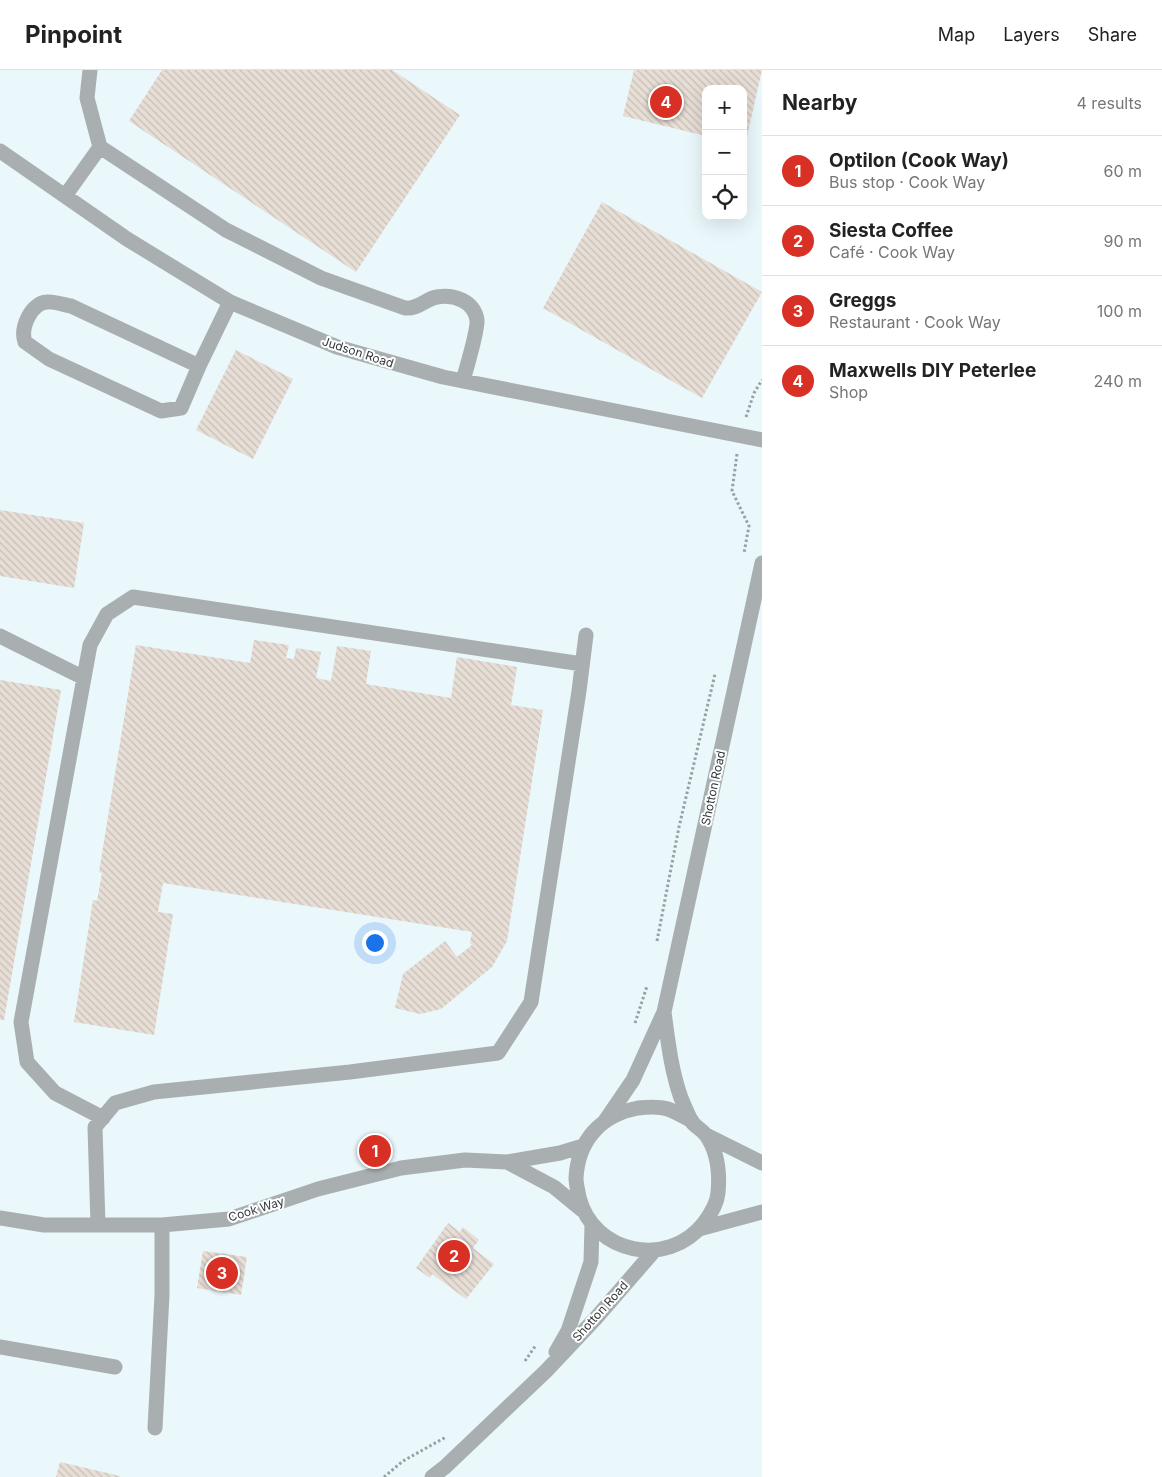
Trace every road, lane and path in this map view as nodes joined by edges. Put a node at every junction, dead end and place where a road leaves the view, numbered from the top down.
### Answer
1 (90, 70) edge
2 (100, 147) junction
3 (0, 150) edge
4 (65, 196) junction
5 (230, 302) junction
6 (199, 366) junction
7 (762, 380) edge
8 (463, 381) junction
9 (739, 436) junction
10 (762, 440) edge
11 (743, 556) dead end
12 (762, 563) edge
13 (586, 635) dead end
14 (0, 636) edge
15 (582, 664) junction
16 (716, 670) dead end
17 (84, 678) junction
18 (656, 943) dead end
19 (649, 981) dead end
20 (664, 1012) junction
21 (634, 1028) dead end
22 (103, 1118) junction
23 (605, 1121) junction
24 (692, 1121) junction
25 (706, 1135) junction
26 (583, 1146) junction
27 (507, 1162) junction
28 (762, 1163) edge
29 (582, 1210) junction
30 (762, 1212) edge
31 (0, 1218) edge
32 (98, 1225) junction
33 (162, 1225) junction
34 (592, 1225) junction
35 (699, 1229) junction
36 (654, 1251) junction
37 (540, 1340) dead end
38 (0, 1347) edge
39 (525, 1362) dead end
40 (115, 1367) dead end
41 (546, 1371) junction
42 (155, 1428) dead end
43 (451, 1434) dead end
44 (445, 1472) edge
45 (384, 1477) edge
46 (432, 1477) edge

1 - 2 street
2 - 4 street
2 - 8 street
3 - 4 street, Judson Road
4 - 5 street, Judson Road
5 - 6 street
5 - 8 street, Judson Road
6 - 6 street
7 - 9 path
8 - 9 street, Judson Road
9 - 10 street, Judson Road
9 - 11 path
12 - 20 street, Shotton Road
13 - 15 street
14 - 17 street
15 - 17 street
15 - 22 street
16 - 18 path
17 - 22 street
19 - 21 path
20 - 23 street, Shotton Road
20 - 24 street, Shotton Road
22 - 32 street
23 - 24 street
23 - 26 street
24 - 25 street
25 - 28 street
25 - 35 street
26 - 27 street
26 - 29 street
27 - 29 street
27 - 33 street, Cook Way
29 - 34 street
30 - 35 street
31 - 32 street, Cook Way
32 - 33 street, Cook Way
33 - 42 street
34 - 36 street
34 - 41 street, Shotton Road
35 - 36 street
36 - 41 street, Shotton Road
37 - 39 path
38 - 40 street
41 - 44 street, Shotton Road
43 - 45 path
44 - 46 street, Shotton Road

